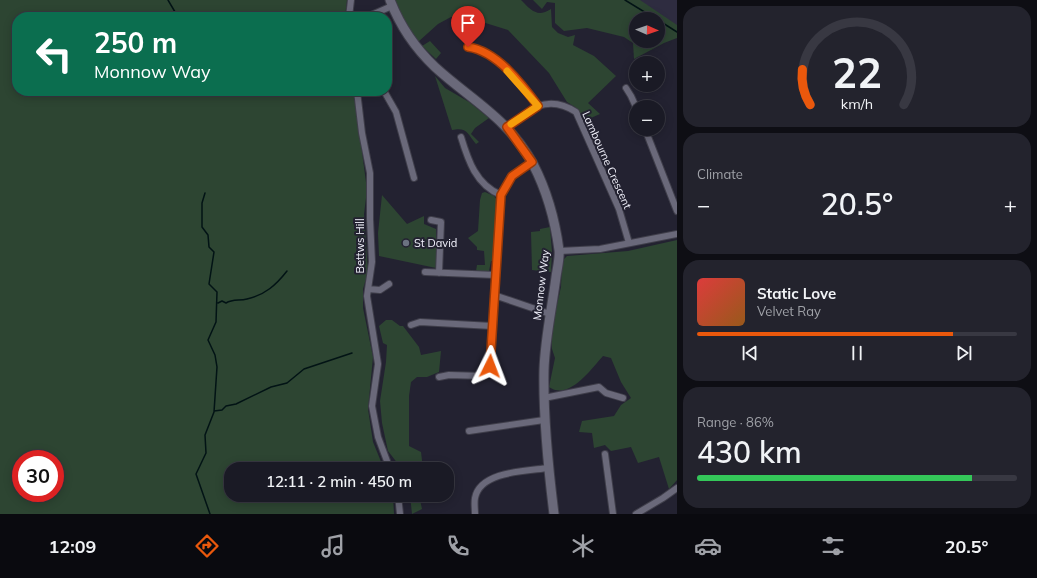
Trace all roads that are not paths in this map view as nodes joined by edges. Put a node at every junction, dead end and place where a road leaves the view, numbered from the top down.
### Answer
1 (351, 0) edge
2 (391, 3) edge
3 (350, 12) edge
4 (376, 12) edge
5 (468, 47) dead end
6 (626, 88) dead end
7 (358, 96) edge
8 (387, 96) edge
9 (633, 100) edge
10 (538, 106) junction
11 (507, 127) junction
12 (648, 136) edge
13 (461, 137) dead end
14 (532, 162) junction
15 (414, 178) dead end
16 (501, 195) junction
17 (677, 211) edge
18 (431, 220) dead end
19 (677, 234) edge
20 (629, 243) junction
21 (560, 251) junction
22 (425, 272) dead end
23 (438, 273) junction
24 (495, 275) junction
25 (389, 284) dead end
26 (368, 289) junction
27 (494, 295) junction
28 (550, 314) junction
29 (411, 325) dead end
30 (492, 326) junction
31 (438, 377) dead end
32 (544, 398) junction
33 (623, 398) dead end
34 (544, 420) junction
35 (468, 431) dead end
36 (605, 454) dead end
37 (387, 462) edge
38 (548, 468) junction
39 (677, 488) edge
40 (399, 502) edge
41 (400, 514) edge
42 (475, 514) edge
43 (554, 514) edge
44 (613, 514) edge
45 (636, 514) edge

1 - 3 street
2 - 4 street
2 - 11 street, Monnow Way
5 - 10 street
6 - 9 street
7 - 26 street, Bettws Hill
8 - 15 street
10 - 11 street, Lambourne Crescent
10 - 20 street, Lambourne Crescent
11 - 14 street, Monnow Way
12 - 17 street
13 - 16 street
14 - 16 street
14 - 21 street, Monnow Way
16 - 24 street
18 - 23 street
19 - 20 street
20 - 21 street
21 - 28 street, Monnow Way
22 - 23 street
23 - 24 street
24 - 27 street
25 - 26 street
26 - 37 street, Bettws Hill
27 - 28 street
27 - 30 street
28 - 32 street, Monnow Way
29 - 30 street
30 - 31 street
32 - 33 street
32 - 34 street, Monnow Way
34 - 35 street
34 - 38 street, Monnow Way
36 - 44 street
38 - 42 street
38 - 43 street, Monnow Way
39 - 45 street
40 - 41 street

